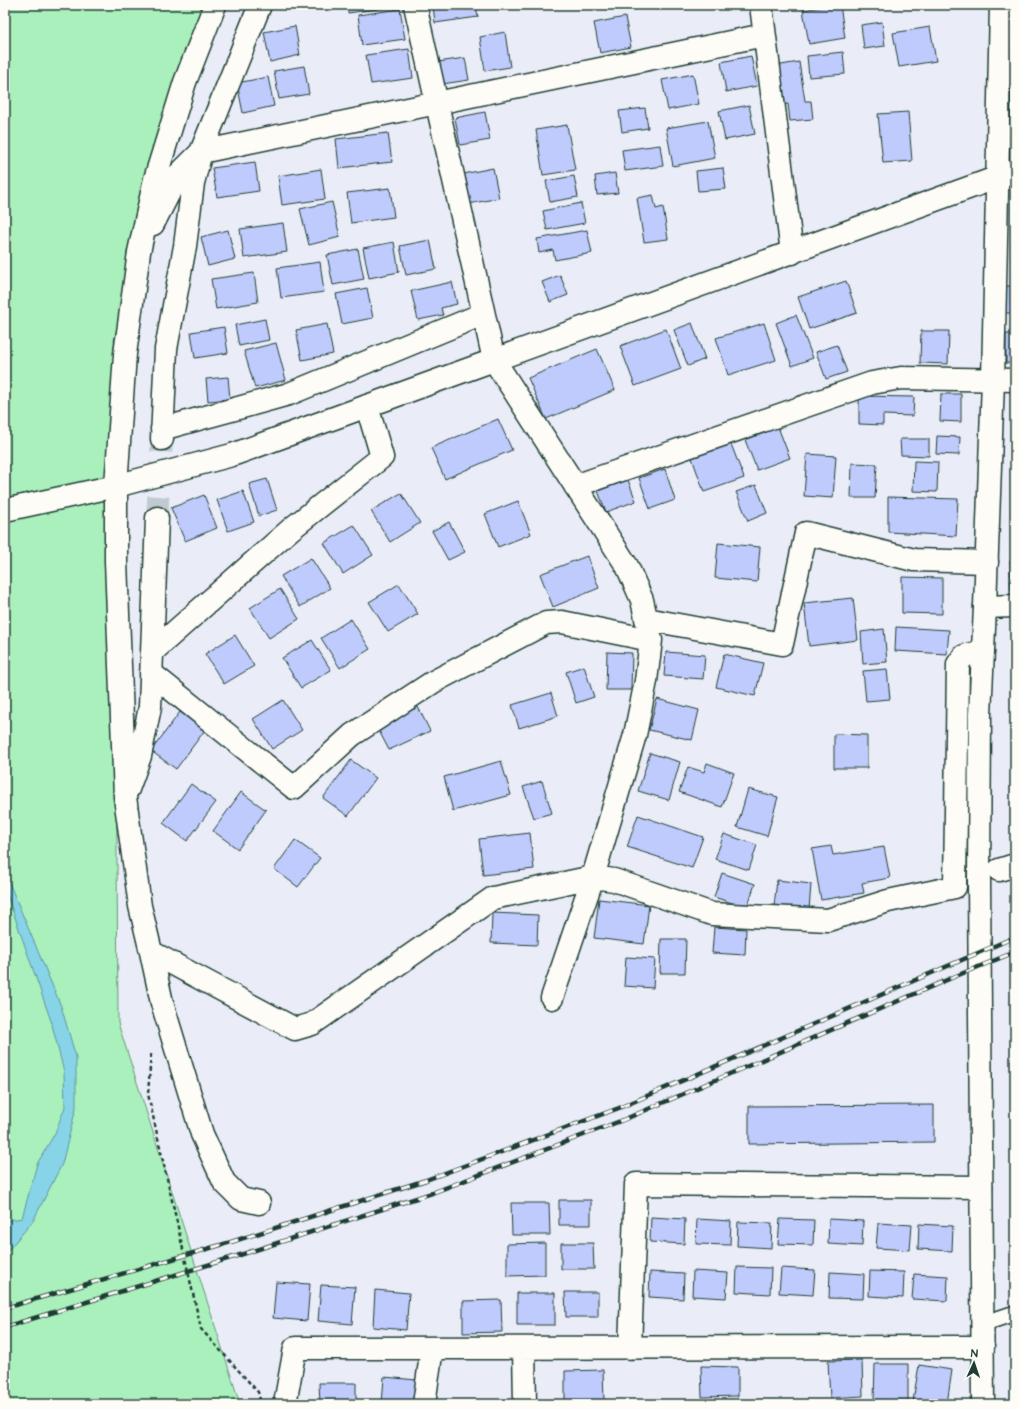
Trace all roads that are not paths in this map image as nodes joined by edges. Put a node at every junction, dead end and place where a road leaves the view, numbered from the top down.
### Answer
1 (215, 5) edge
2 (260, 5) edge
3 (415, 5) edge
4 (760, 5) edge
5 (1000, 5) edge
6 (764, 35) junction
7 (437, 103) junction
8 (201, 152) junction
9 (1006, 175) edge
10 (139, 252) junction
11 (792, 253) junction
12 (483, 314) junction
13 (494, 360) junction
14 (993, 380) junction
15 (1015, 380) edge
16 (367, 406) junction
17 (116, 486) junction
18 (575, 486) junction
19 (5, 510) edge
20 (157, 518) tunnel mouth
21 (987, 562) junction
22 (1015, 606) edge
23 (985, 607) junction
24 (648, 629) junction
25 (983, 651) junction
26 (152, 652) junction
27 (151, 673) junction
28 (125, 797) junction
29 (593, 877) junction
30 (151, 952) junction
31 (552, 998) dead end
32 (981, 1187) junction
33 (259, 1203) dead end
34 (1015, 1313) edge
35 (982, 1324) junction
36 (982, 1346) junction
37 (432, 1348) junction
38 (524, 1348) junction
39 (630, 1348) junction
40 (285, 1404) edge
41 (424, 1404) edge
42 (525, 1404) edge
43 (983, 1404) edge

1 - 10 street
2 - 8 street
3 - 7 street
4 - 6 street
5 - 9 street
6 - 7 street
6 - 11 street
7 - 8 street
7 - 12 street
8 - 10 street
8 - 12 street
9 - 11 street
9 - 14 street
10 - 17 street
11 - 13 street
12 - 13 street
13 - 16 street
13 - 18 street
14 - 15 street
14 - 18 street
14 - 21 street
16 - 17 street
16 - 26 street
17 - 19 street
17 - 28 street
18 - 24 street
20 - 26 street
21 - 23 street
21 - 24 street
22 - 23 street
23 - 25 street
24 - 27 street
24 - 29 street
25 - 29 street
25 - 32 street
26 - 27 street
27 - 28 street
28 - 30 street
29 - 30 street
29 - 31 street
30 - 33 street
32 - 35 street
32 - 39 street
34 - 35 lane
35 - 36 street
36 - 39 street
36 - 43 street
37 - 38 street
37 - 40 street
37 - 41 street
38 - 39 street
38 - 42 street

